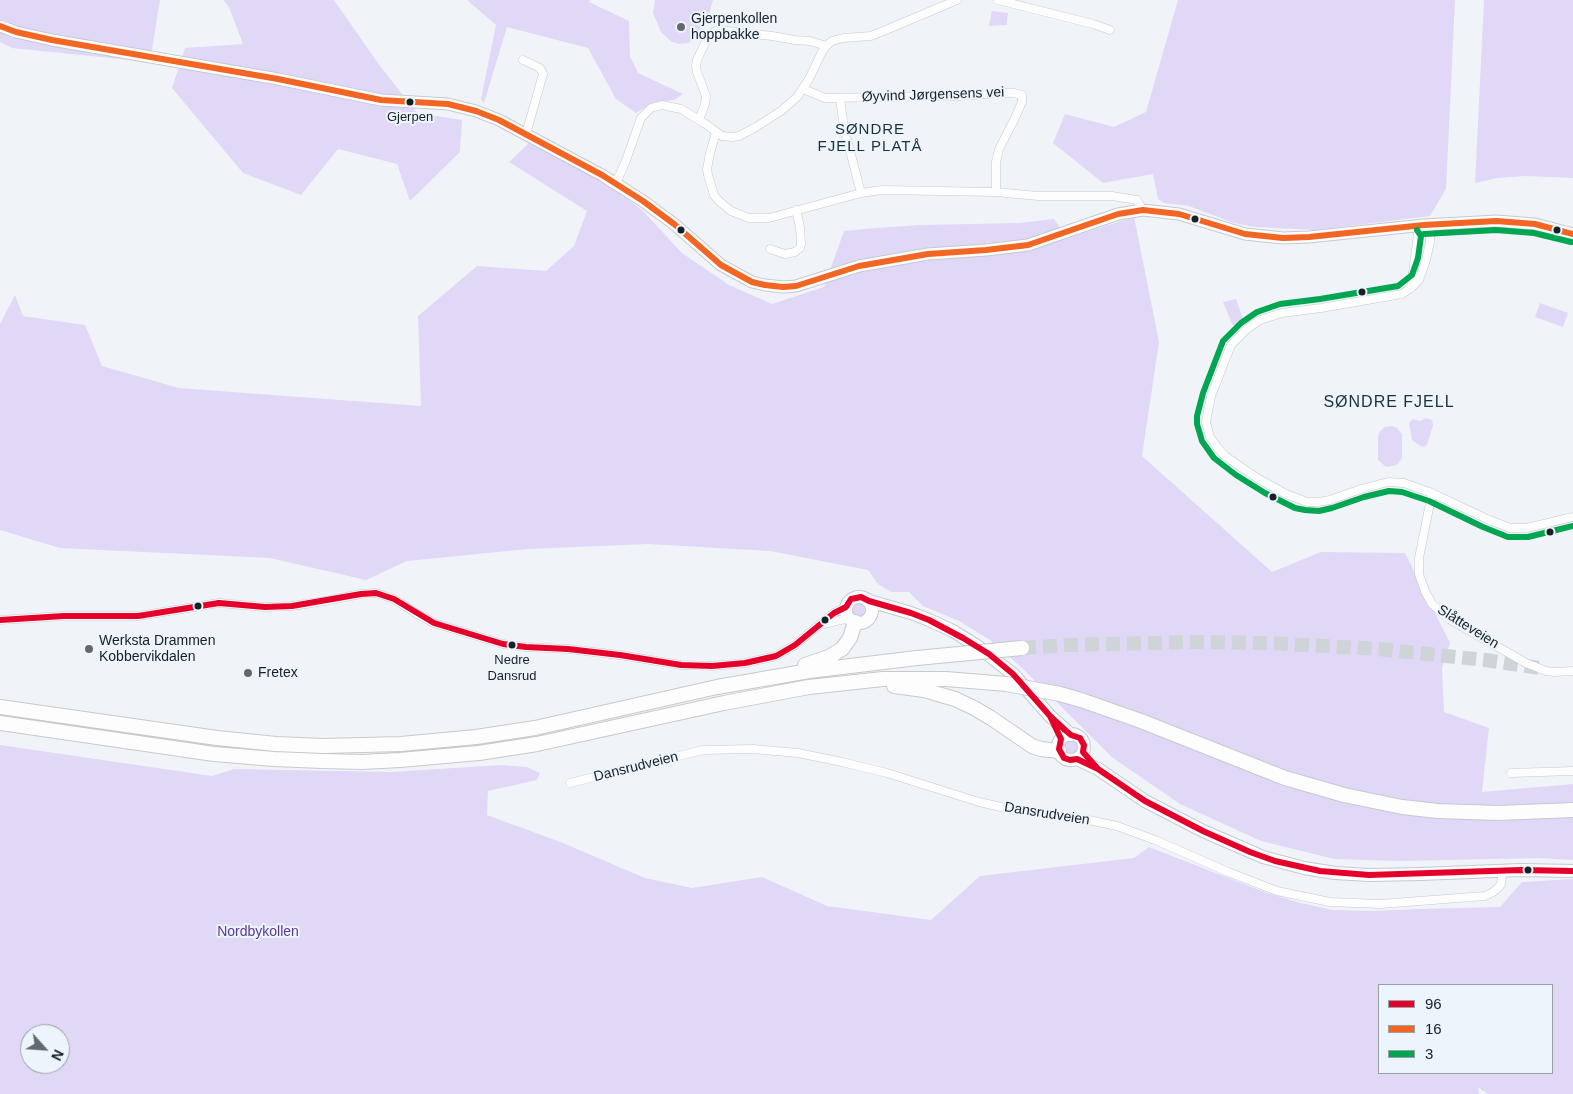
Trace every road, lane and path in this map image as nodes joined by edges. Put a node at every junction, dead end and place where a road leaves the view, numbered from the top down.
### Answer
1 (957, 0) edge
2 (998, 0) edge
3 (0, 26) edge
4 (1110, 30) dead end
5 (826, 46) junction
6 (523, 60) dead end
7 (803, 89) junction
8 (840, 98) junction
9 (699, 120) junction
10 (716, 132) junction
11 (526, 134) junction
12 (616, 183) junction
13 (996, 192) junction
14 (861, 193) junction
15 (796, 210) junction
16 (1143, 210) junction
17 (1424, 225) junction
18 (1573, 234) edge
19 (770, 249) dead end
20 (1411, 288) junction
21 (1432, 493) junction
22 (1573, 517) edge
23 (869, 602) junction
24 (892, 609) junction
25 (870, 615) junction
26 (850, 616) junction
27 (0, 620) edge
28 (1022, 648) tunnel mouth
29 (1573, 671) edge
30 (716, 687) junction
31 (809, 687) junction
32 (0, 707) edge
33 (0, 723) edge
34 (1064, 742) junction
35 (1080, 755) junction
36 (1573, 771) edge
37 (1511, 773) dead end
38 (570, 783) dead end
39 (1573, 810) edge
40 (1502, 870) junction
41 (1573, 872) edge

1 - 5 street
2 - 4 street
3 - 11 main road
5 - 7 street
5 - 9 street
6 - 11 street
7 - 8 street, Øyvind Jørgensens vei
7 - 10 street
8 - 13 street, Øyvind Jørgensens vei
8 - 14 street
9 - 10 street
9 - 12 street
10 - 15 street
11 - 12 main road
12 - 16 main road
13 - 14 street
13 - 16 street
14 - 15 street
15 - 19 street
16 - 17 main road
17 - 18 main road
17 - 20 street
17 - 20 street
20 - 21 street
21 - 22 street
21 - 29 street, Slåtteveien
23 - 24 main road
23 - 25 main road
23 - 26 main road
24 - 25 main road
24 - 34 main road
25 - 26 main road
26 - 27 street
26 - 30 highway
28 - 30 highway, bridge
30 - 32 highway
31 - 33 highway
31 - 34 highway
31 - 39 highway, bridge
34 - 35 main road
34 - 35 main road
35 - 40 main road
36 - 37 street
38 - 40 street, Dansrudveien
40 - 41 main road

